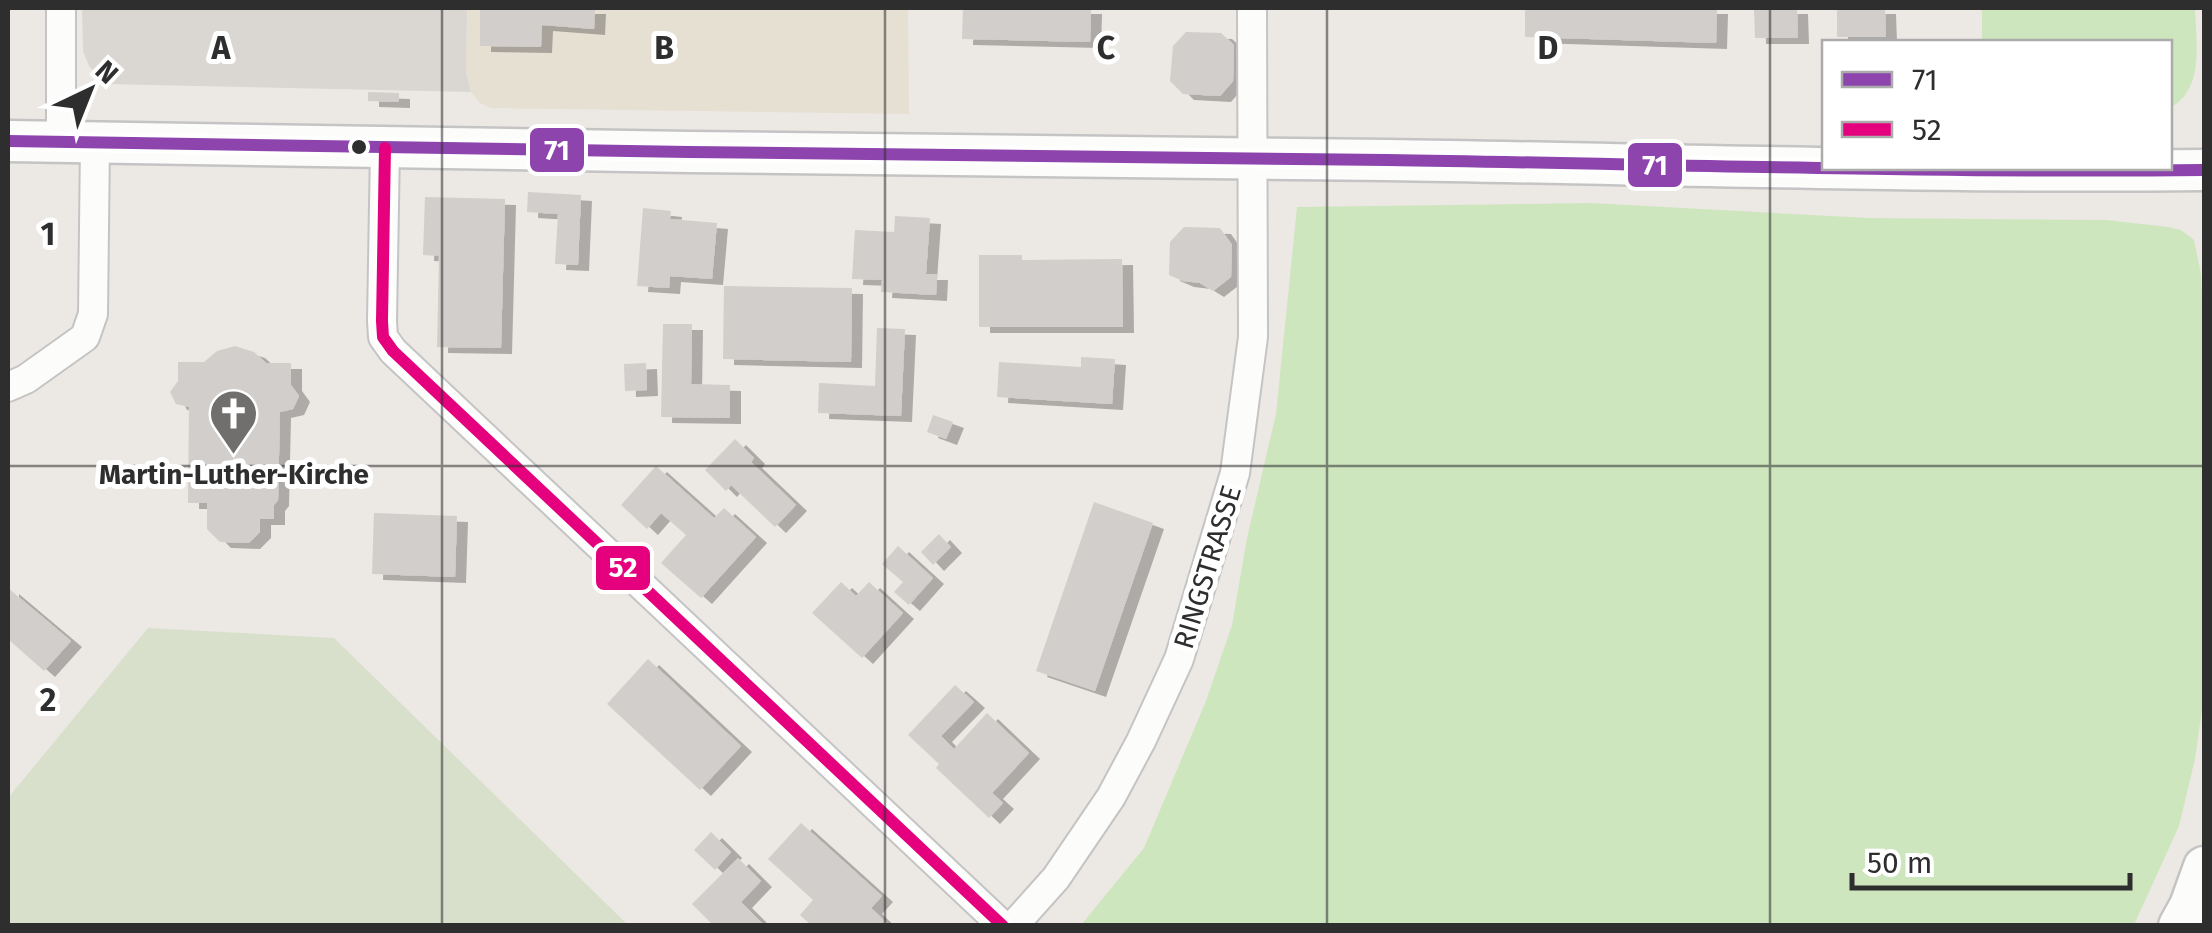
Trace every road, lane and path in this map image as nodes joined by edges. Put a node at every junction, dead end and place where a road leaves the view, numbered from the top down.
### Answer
1 (61, 8) edge
2 (1252, 8) edge
3 (8, 141) edge
4 (78, 142) junction
5 (385, 148) junction
6 (1252, 160) junction
7 (1822, 167) edge
8 (2070, 170) edge
9 (2172, 170) edge
10 (2172, 170) edge
11 (2204, 170) edge
12 (8, 387) edge
13 (2204, 867) edge
14 (1004, 926) edge
15 (1013, 926) edge
16 (2179, 926) edge

1 - 4 street
2 - 6 street, RINGSTRASSE
3 - 4 main road
4 - 5 main road
4 - 12 street
5 - 6 main road
5 - 14 street
6 - 7 main road
6 - 15 street, RINGSTRASSE
8 - 10 main road
9 - 11 main road
13 - 16 main road

